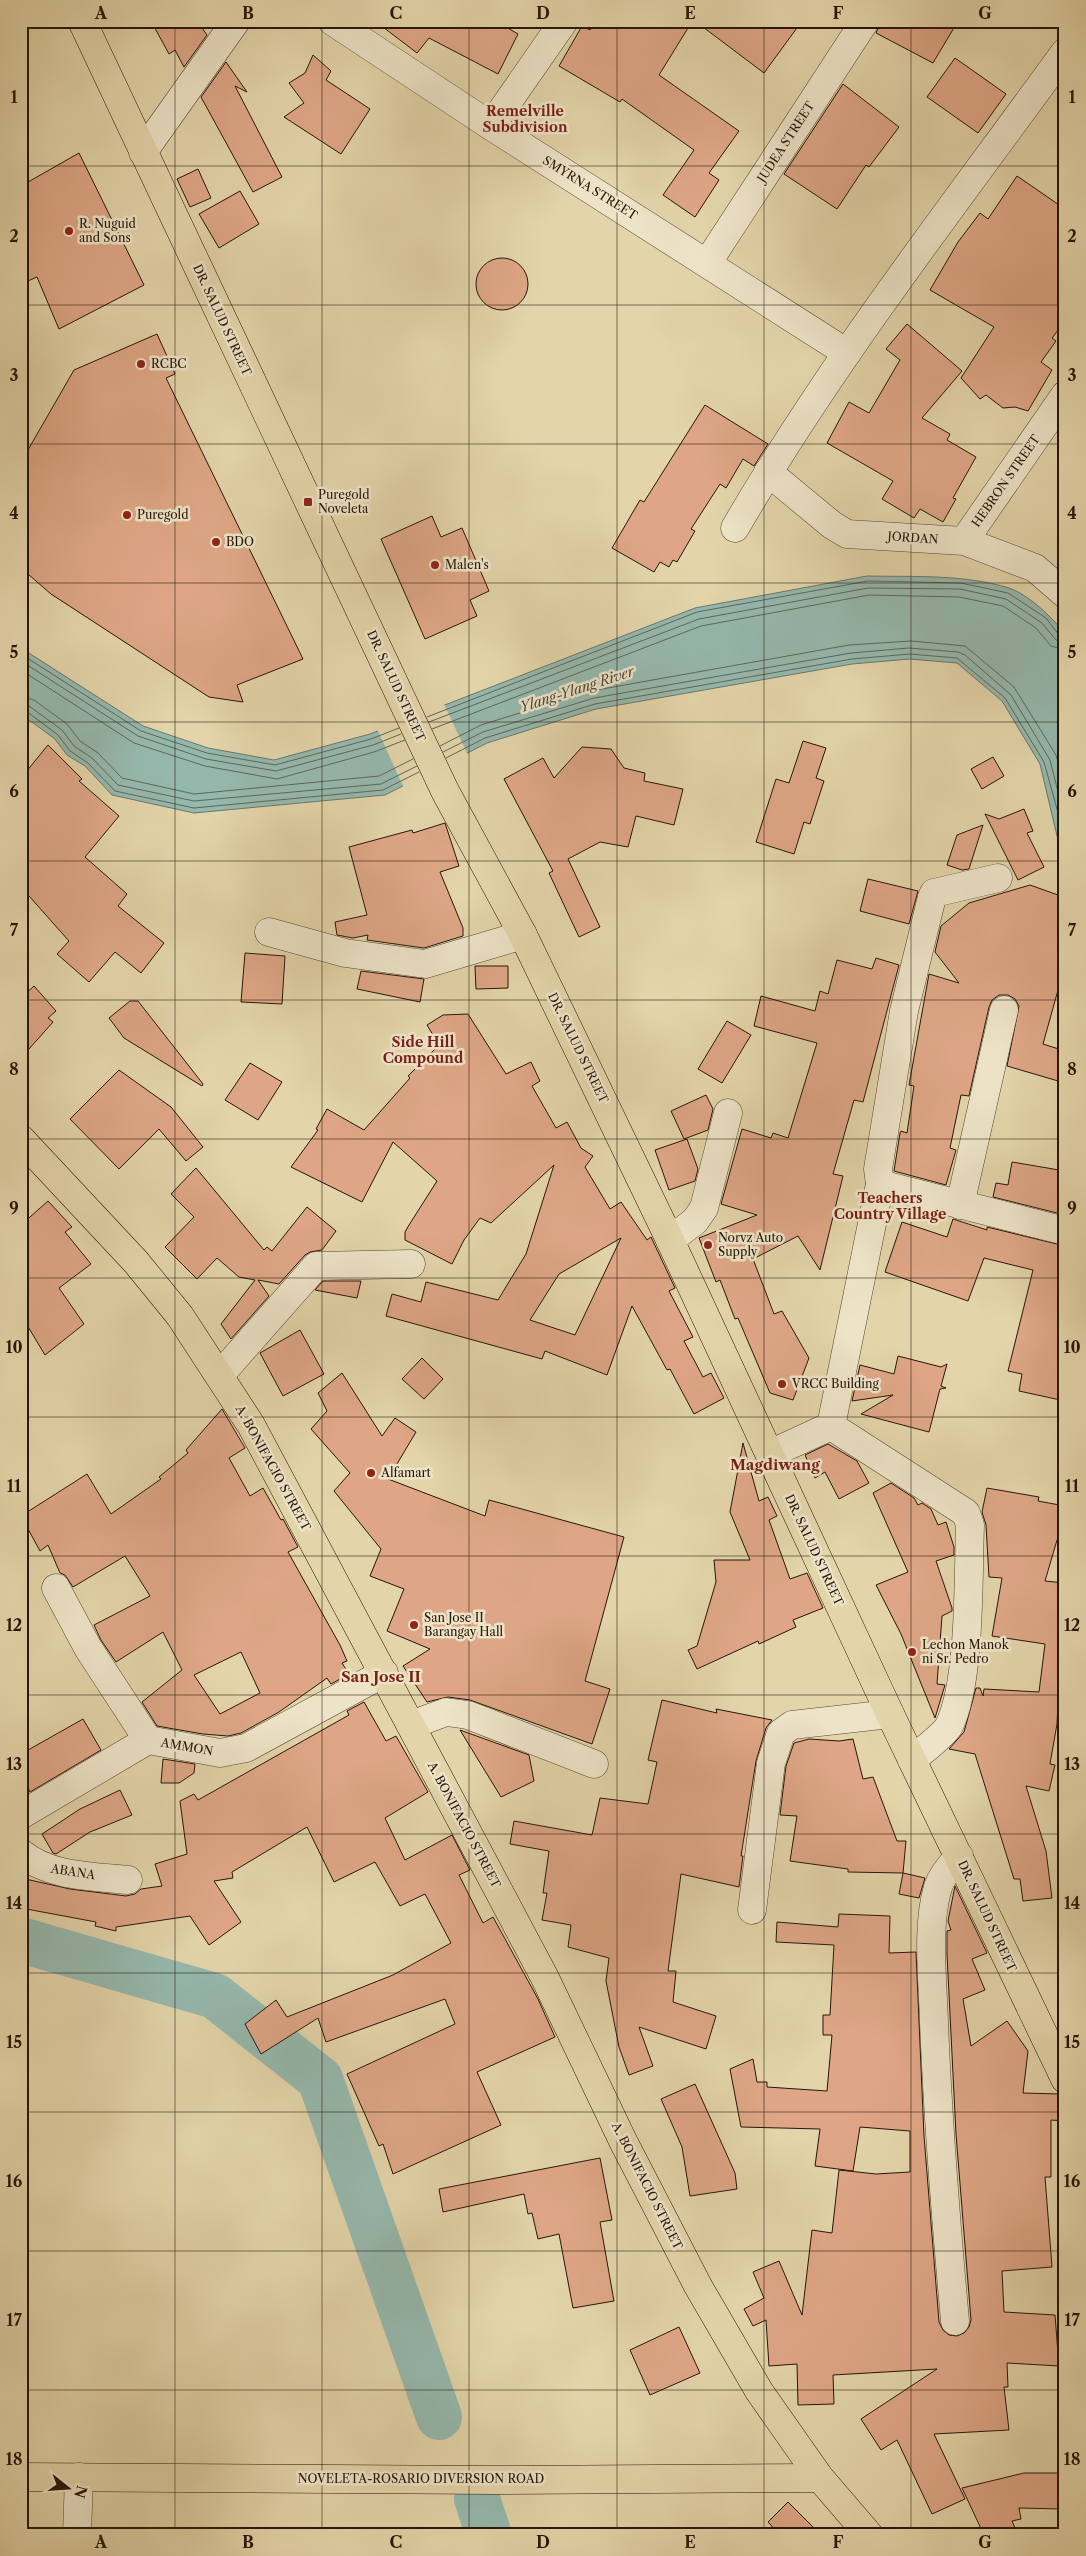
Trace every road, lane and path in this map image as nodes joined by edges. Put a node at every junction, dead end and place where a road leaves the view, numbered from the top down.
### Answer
1 (82, 21) edge
2 (236, 21) edge
3 (332, 21) edge
4 (564, 21) edge
5 (865, 21) edge
6 (1065, 52) edge
7 (491, 126) junction
8 (143, 152) junction
9 (708, 262) junction
10 (848, 353) junction
11 (1065, 395) edge
12 (768, 472) junction
13 (735, 528) dead end
14 (964, 542) junction
15 (1065, 594) edge
16 (998, 878) dead end
17 (269, 932) dead end
18 (523, 935) junction
19 (1004, 1010) dead end
20 (728, 1113) dead end
21 (21, 1140) edge
22 (880, 1184) junction
23 (960, 1205) junction
24 (1065, 1231) edge
25 (670, 1240) junction
26 (410, 1264) dead end
27 (220, 1374) junction
28 (831, 1426) junction
29 (770, 1454) junction
30 (56, 1588) dead end
31 (384, 1673) junction
32 (890, 1714) junction
33 (411, 1725) junction
34 (148, 1740) junction
35 (912, 1760) junction
36 (594, 1764) dead end
37 (21, 1815) edge
38 (21, 1853) edge
39 (959, 1856) junction
40 (128, 1880) dead end
41 (752, 1910) dead end
42 (1065, 2079) edge
43 (955, 2321) dead end
44 (21, 2477) edge
45 (79, 2477) junction
46 (820, 2478) junction
47 (77, 2535) edge
48 (869, 2535) edge

1 - 8 main road, DR. SALUD STREET
2 - 8 street
3 - 7 street, SMYRNA STREET
4 - 7 street
5 - 9 street, JUDEA STREET
6 - 10 street
7 - 9 street, SMYRNA STREET
8 - 18 main road, DR. SALUD STREET
9 - 10 street, SMYRNA STREET
10 - 12 street
11 - 14 street, HEBRON STREET
12 - 13 street
12 - 14 street, JORDAN
14 - 15 street, JORDAN
16 - 22 street
17 - 18 street
18 - 25 main road, DR. SALUD STREET
19 - 23 street
20 - 25 street
21 - 27 main road, A. BONIFACIO STREET
22 - 23 street
22 - 28 street
23 - 24 street
25 - 29 main road, DR. SALUD STREET
26 - 27 street
27 - 31 main road, A. BONIFACIO STREET
28 - 29 street
28 - 35 street
29 - 32 main road, DR. SALUD STREET
30 - 34 street
31 - 33 main road, A. BONIFACIO STREET
31 - 34 street, AMMON
32 - 35 main road, DR. SALUD STREET
32 - 41 street
33 - 36 street
33 - 46 main road, A. BONIFACIO STREET
34 - 37 street, AMMON
35 - 39 main road, DR. SALUD STREET
38 - 40 street, ABANA
39 - 42 main road, DR. SALUD STREET
39 - 43 street
44 - 45 main road, NOVELETA-ROSARIO DIVERSION ROAD
45 - 46 main road, NOVELETA-ROSARIO DIVERSION ROAD
45 - 47 street
46 - 48 main road, A. BONIFACIO STREET

